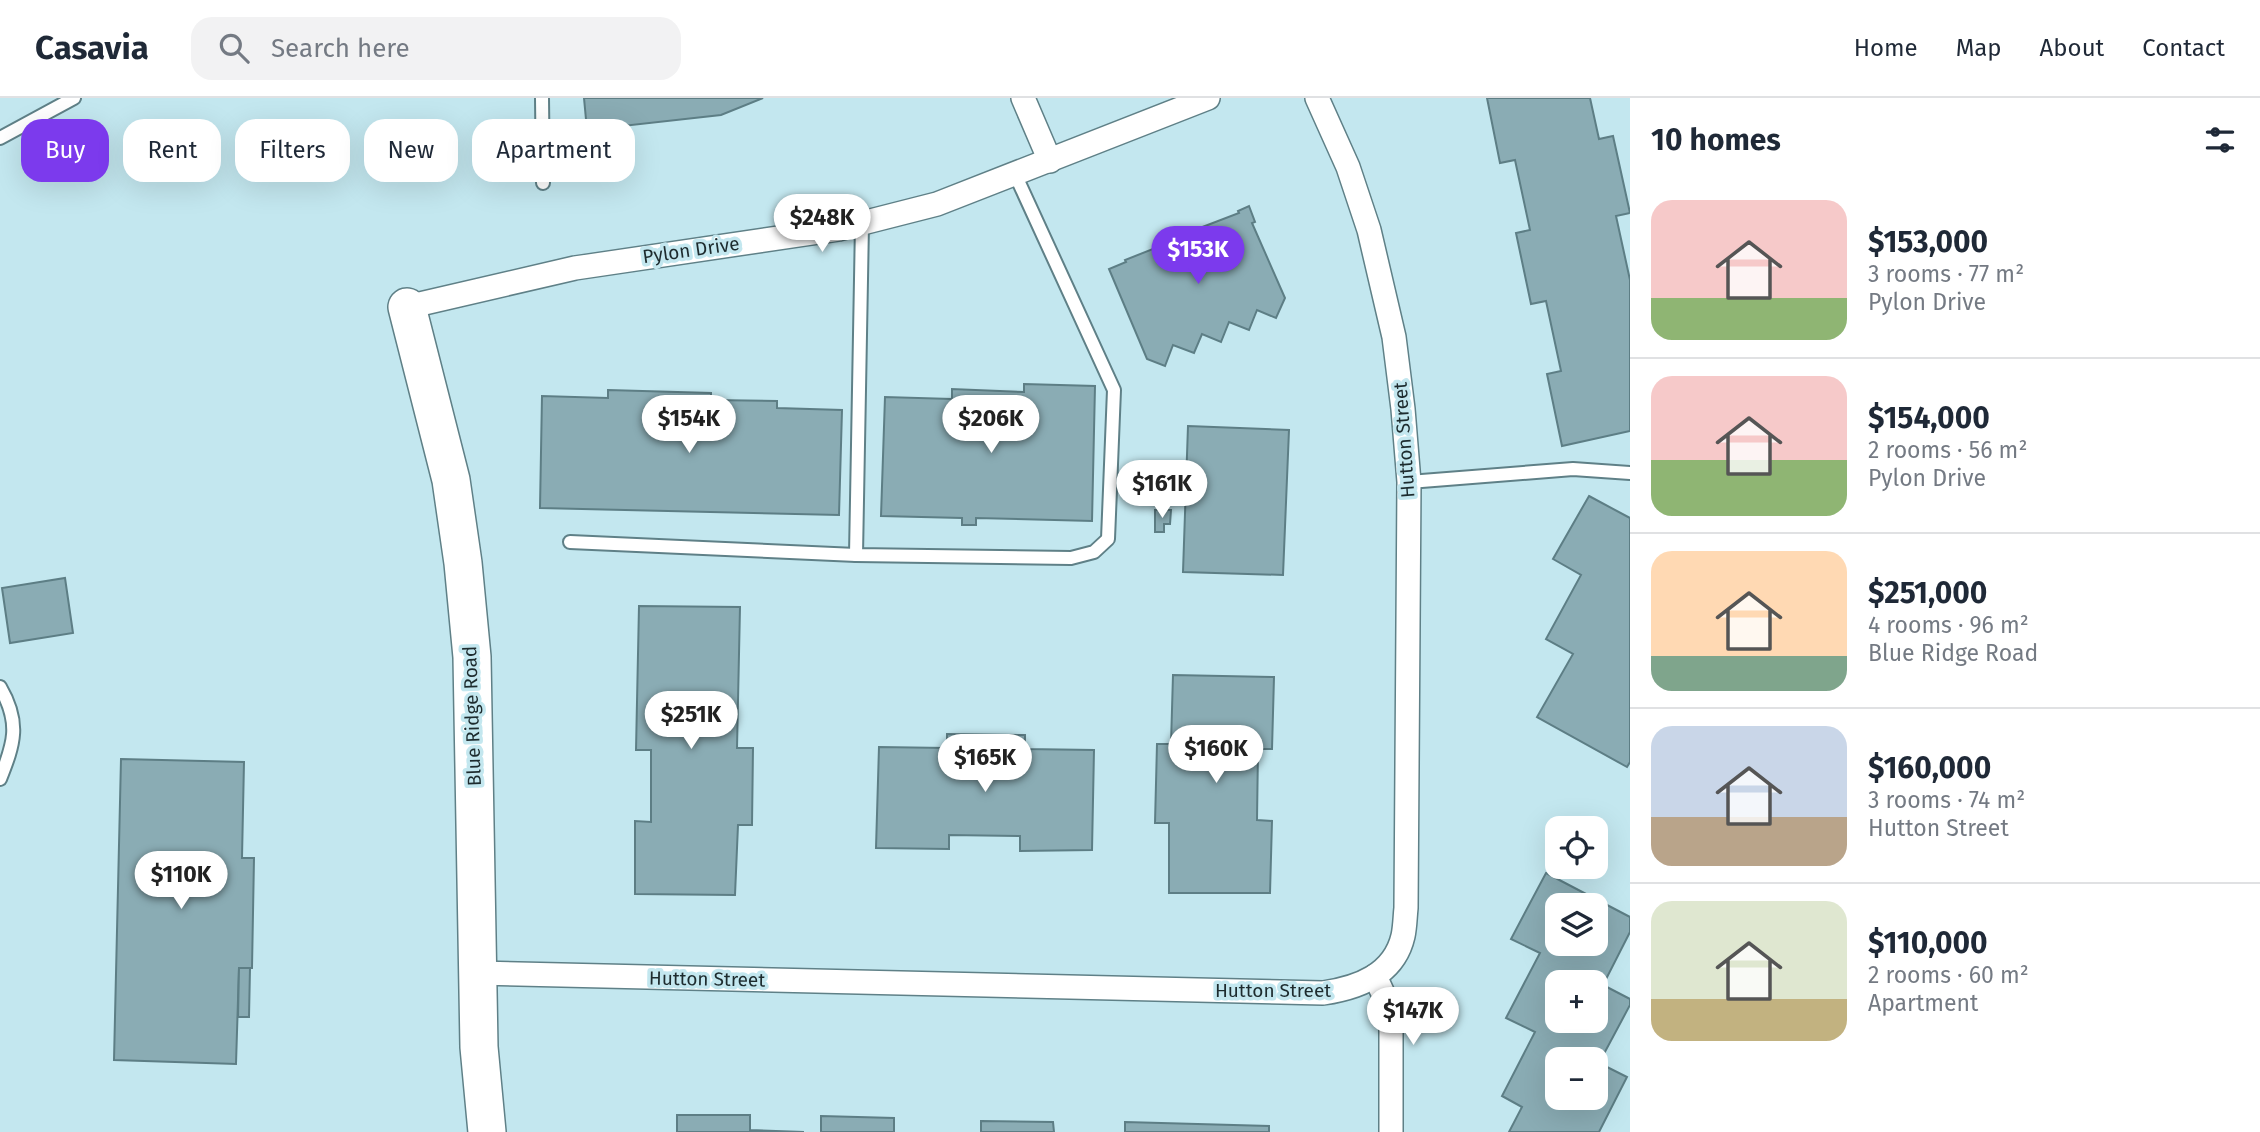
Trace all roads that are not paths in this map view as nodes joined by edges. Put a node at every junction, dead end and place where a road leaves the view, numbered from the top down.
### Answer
1 (74, 98) edge
2 (542, 98) edge
3 (1023, 98) edge
4 (1208, 98) edge
5 (1317, 98) edge
6 (0, 138) edge
7 (1050, 161) junction
8 (1015, 174) junction
9 (543, 183) dead end
10 (862, 224) junction
11 (407, 307) joint
12 (1630, 473) edge
13 (1409, 482) junction
14 (570, 542) dead end
15 (856, 555) junction
16 (0, 687) edge
17 (0, 779) edge
18 (477, 973) junction
19 (1375, 976) junction
20 (487, 1132) edge
21 (1391, 1132) edge

1 - 6 lane
2 - 9 lane
3 - 7 street
4 - 7 street, Pylon Drive
5 - 13 street, Hutton Street
7 - 8 street, Pylon Drive
8 - 10 street, Pylon Drive
8 - 15 lane
10 - 11 street, Pylon Drive
10 - 15 lane
11 - 18 main road, Blue Ridge Road
12 - 13 lane
13 - 19 street, Hutton Street
14 - 15 lane
16 - 17 lane
18 - 19 street, Hutton Street
18 - 20 main road, Blue Ridge Road
19 - 21 street

